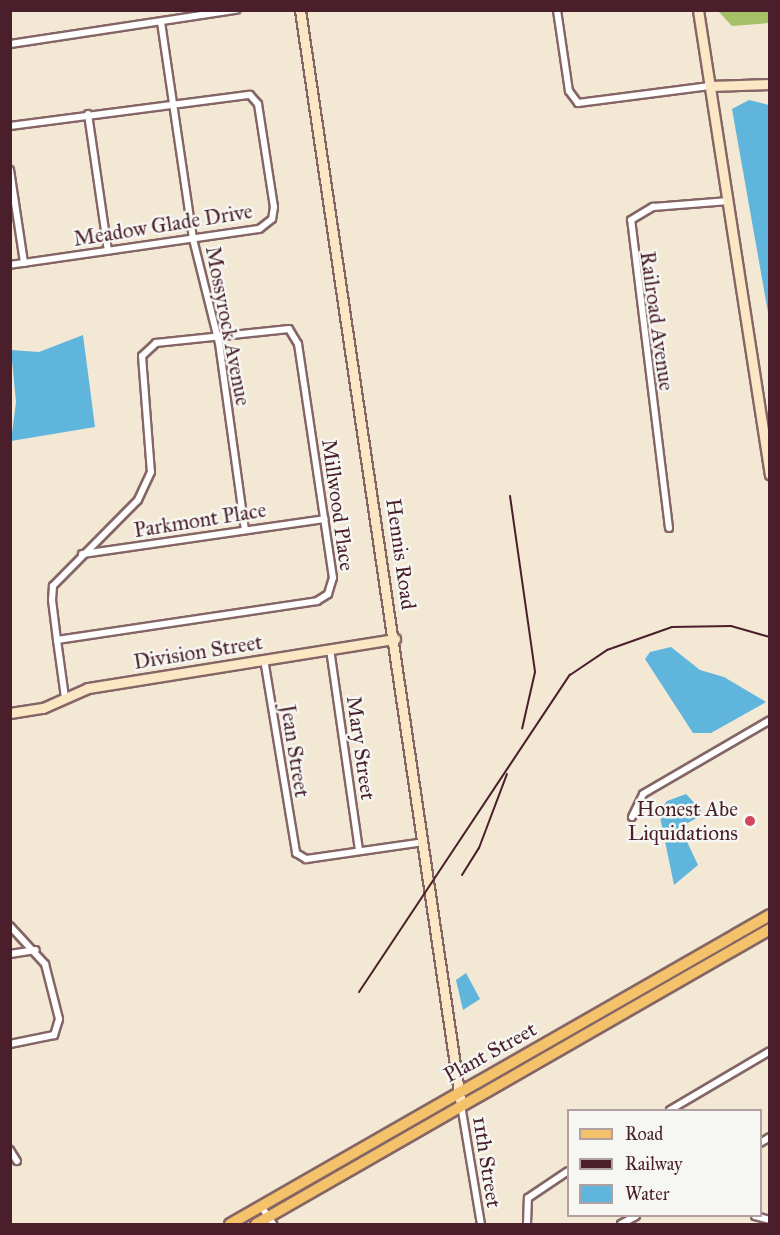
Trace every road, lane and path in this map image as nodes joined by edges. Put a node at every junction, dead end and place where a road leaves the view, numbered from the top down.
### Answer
1 (236, 10) edge
2 (300, 10) edge
3 (557, 10) edge
4 (698, 10) edge
5 (161, 22) junction
6 (10, 44) edge
7 (770, 84) edge
8 (710, 86) junction
9 (173, 102) junction
10 (87, 114) junction
11 (10, 126) edge
12 (10, 170) edge
13 (729, 201) junction
14 (193, 238) junction
15 (108, 251) junction
16 (24, 263) junction
17 (10, 265) edge
18 (217, 334) junction
19 (770, 474) edge
20 (324, 519) junction
21 (669, 528) dead end
22 (245, 530) junction
23 (82, 555) junction
24 (395, 639) junction
25 (57, 640) junction
26 (330, 649) junction
27 (264, 659) junction
28 (65, 698) junction
29 (10, 713) edge
30 (770, 720) edge
31 (632, 817) dead end
32 (424, 842) junction
33 (359, 851) junction
34 (770, 915) edge
35 (10, 926) edge
36 (770, 929) edge
37 (36, 950) junction
38 (10, 954) edge
39 (658, 980) junction
40 (594, 1016) junction
41 (610, 1021) junction
42 (10, 1044) edge
43 (770, 1052) edge
44 (550, 1054) junction
45 (459, 1091) junction
46 (461, 1104) junction
47 (672, 1109) edge
48 (10, 1150) edge
49 (17, 1161) dead end
50 (567, 1172) edge
51 (261, 1206) junction
52 (271, 1221) edge
53 (230, 1224) edge
54 (256, 1224) edge
55 (480, 1224) edge
56 (525, 1224) edge

1 - 5 street
2 - 24 street, Hennis Road
3 - 8 street
4 - 8 street
5 - 6 street
5 - 9 street, Mossyrock Avenue
7 - 8 street
8 - 13 street
9 - 10 street, Meadow Glade Drive
9 - 14 street, Mossyrock Avenue
9 - 14 street, Meadow Glade Drive
10 - 11 street, Meadow Glade Drive
10 - 15 street
12 - 16 street
13 - 19 street
13 - 21 street, Railroad Avenue
14 - 15 street, Meadow Glade Drive
14 - 18 street, Mossyrock Avenue
15 - 16 street, Meadow Glade Drive
16 - 17 street, Meadow Glade Drive
18 - 20 street, Millwood Place
18 - 22 street, Mossyrock Avenue
18 - 23 street, Millwood Place
20 - 22 street, Parkmont Place
20 - 25 street, Millwood Place
22 - 23 street, Parkmont Place
23 - 25 street
24 - 26 street, Division Street
24 - 32 street, Hennis Road
25 - 28 street
26 - 27 street, Division Street
26 - 33 street, Mary Street
27 - 28 street, Division Street
27 - 33 street, Jean Street
28 - 29 street, Division Street
30 - 31 street
32 - 33 street
32 - 45 street, Hennis Road
34 - 39 main road, Plant Street
35 - 37 street
36 - 41 main road, Plant Street
37 - 38 street
37 - 42 street
39 - 40 main road, Plant Street
39 - 41 main road
40 - 44 main road
40 - 45 main road, Plant Street
41 - 44 main road, Plant Street
43 - 47 street
44 - 46 main road, Plant Street
45 - 46 street, Hennis Road
45 - 51 main road, Plant Street
46 - 52 main road, Plant Street
46 - 55 street, 11th Street
48 - 49 street
50 - 56 street
51 - 52 street
51 - 53 main road, Plant Street
52 - 54 main road, Plant Street

